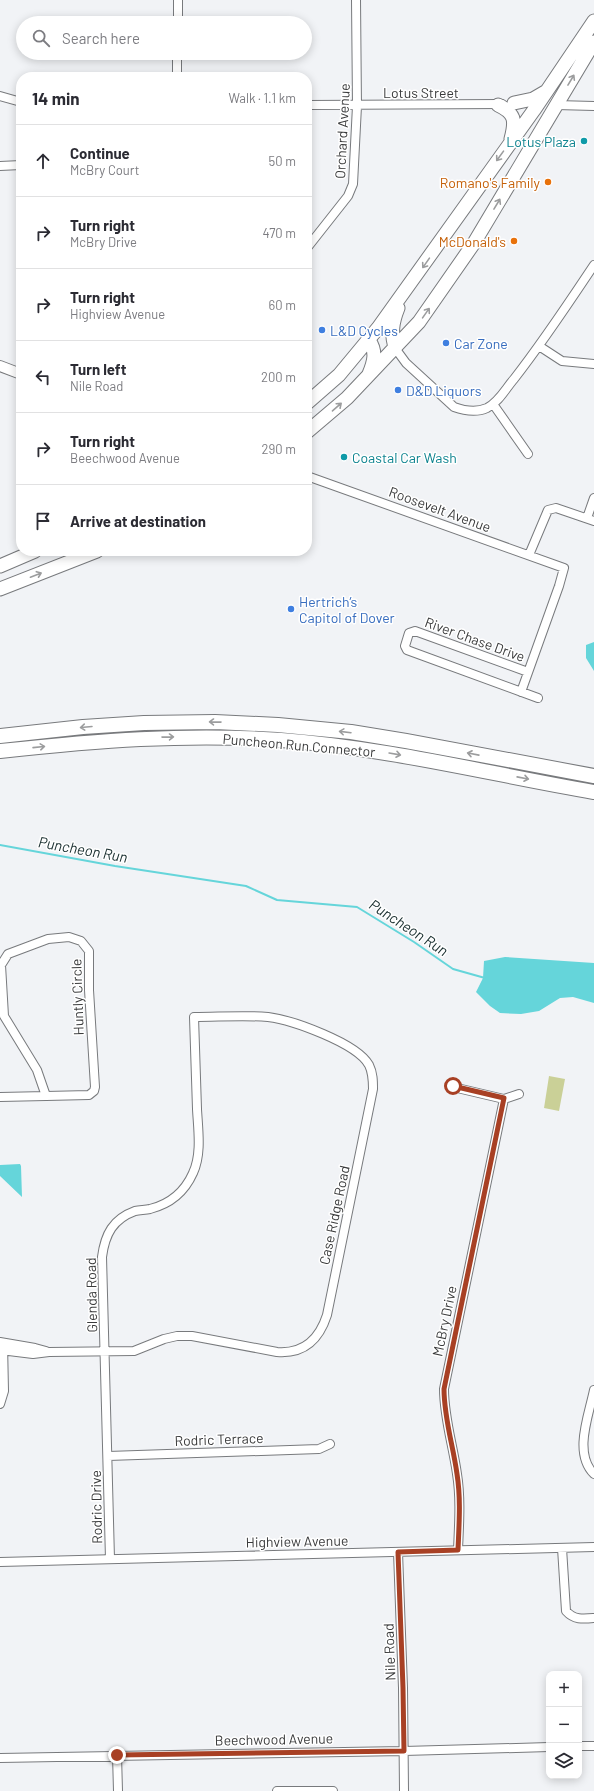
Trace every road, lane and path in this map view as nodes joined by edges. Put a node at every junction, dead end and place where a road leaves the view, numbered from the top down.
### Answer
1 (178, 0) edge
2 (356, 0) edge
3 (178, 16) edge
4 (594, 21) edge
5 (594, 42) edge
6 (178, 60) edge
7 (177, 72) edge
8 (548, 90) junction
9 (0, 96) edge
10 (16, 101) edge
11 (514, 103) junction
12 (312, 105) edge
13 (498, 105) junction
14 (556, 105) junction
15 (357, 106) junction
16 (594, 106) edge
17 (534, 110) junction
18 (511, 142) junction
19 (523, 161) junction
20 (16, 165) edge
21 (0, 166) edge
22 (312, 242) edge
23 (594, 265) edge
24 (404, 293) junction
25 (369, 340) junction
26 (539, 346) junction
27 (395, 348) junction
28 (594, 364) edge
29 (0, 366) edge
30 (16, 372) edge
31 (366, 379) junction
32 (312, 399) edge
33 (493, 404) junction
34 (312, 428) edge
35 (528, 454) dead end
36 (312, 478) edge
37 (594, 498) edge
38 (590, 519) edge
39 (529, 555) junction
40 (23, 556) edge
41 (68, 557) edge
42 (0, 566) edge
43 (564, 568) joint
44 (0, 589) edge
45 (528, 672) junction
46 (520, 692) junction
47 (538, 698) dead end
48 (0, 736) edge
49 (0, 751) edge
50 (594, 776) edge
51 (594, 792) edge
52 (194, 1017) joint
53 (453, 1086) dead end
54 (519, 1094) dead end
55 (46, 1096) junction
56 (0, 1097) edge
57 (504, 1098) junction
58 (2, 1346) edge
59 (105, 1352) junction
60 (594, 1390) edge
61 (593, 1401) edge
62 (0, 1404) edge
63 (330, 1444) dead end
64 (108, 1456) junction
65 (594, 1474) edge
66 (594, 1547) edge
67 (562, 1548) junction
68 (458, 1550) junction
69 (398, 1552) junction
70 (110, 1559) junction
71 (0, 1562) edge
72 (594, 1618) edge
73 (582, 1746) edge
74 (594, 1746) edge
75 (546, 1747) edge
76 (404, 1751) junction
77 (117, 1755) junction
78 (0, 1758) edge
79 (118, 1791) edge
80 (277, 1791) edge
81 (287, 1791) edge
82 (332, 1791) edge
83 (404, 1791) edge

1 - 3 street
2 - 15 street, Orchard Avenue
4 - 8 highway
14 -> 5 highway
6 - 7 street
8 - 11 highway
8 - 17 highway
9 - 10 street
11 - 13 street, Lotus Street
11 - 17 street, Lotus Street
12 - 15 street, Lotus Street
13 - 15 street, Lotus Street
13 - 18 highway
14 - 16 street
14 - 19 highway
15 - 22 street, Orchard Avenue
17 - 18 highway
17 - 19 highway
18 -> 24 highway
27 -> 19 highway
20 - 21 street
23 - 26 street
24 - 25 highway
24 - 27 highway
25 - 31 highway
25 - 32 highway
26 - 28 street
26 - 33 street
27 - 31 highway
27 - 33 street
29 - 30 street
34 -> 31 highway
33 - 35 street
36 - 39 street, Roosevelt Avenue
37 - 38 street
38 - 39 street
39 - 43 street, Roosevelt Avenue
40 - 42 highway
44 -> 41 highway
43 - 45 street, River Chase Drive
45 - 46 street, River Chase Drive
45 - 46 street, River Chase Drive
46 - 47 street, River Chase Drive
50 -> 48 highway, Puncheon Run Connector
49 -> 51 highway, Puncheon Run Connector
52 - 59 street, Glenda Road
52 - 59 street, Case Ridge Road
53 - 57 street
54 - 57 street
55 - 55 street, Huntly Circle
55 - 56 street, Huntly Circle
57 - 68 street, McBry Drive
58 - 59 street, Case Ridge Road
58 - 62 street
59 - 64 street, Glenda Road
60 - 61 street
61 - 65 street
63 - 64 street, Rodric Terrace
64 - 70 street, Rodric Drive
66 - 67 street, Highview Avenue
67 - 68 street, Highview Avenue
67 - 72 street
68 - 69 street, Highview Avenue
69 - 70 street, Highview Avenue
69 - 76 street, Nile Road
70 - 71 street, Highview Avenue
73 - 74 street
75 - 76 street, Beechwood Avenue
76 - 77 street, Beechwood Avenue
76 - 83 street, Nile Road
77 - 78 street, Beechwood Avenue
77 - 79 street
80 - 81 street
81 - 82 street

